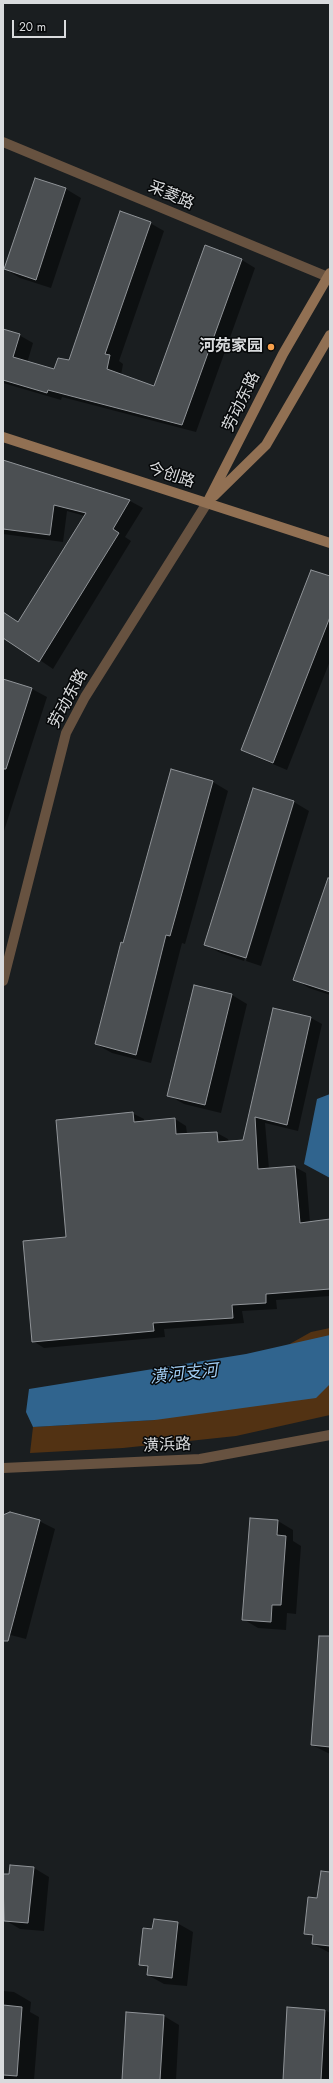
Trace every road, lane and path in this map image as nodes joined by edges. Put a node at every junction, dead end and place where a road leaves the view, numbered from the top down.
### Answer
1 (3, 142) edge
2 (329, 275) edge
3 (330, 335) edge
4 (3, 438) edge
5 (207, 503) junction
6 (330, 543) edge
7 (5, 962) edge
8 (3, 981) edge
9 (330, 1435) edge
10 (3, 1468) edge

1 - 2 street, 采菱路
2 - 5 main road, 劳动东路
3 - 5 main road, 劳动东路
4 - 5 main road, 今创路
5 - 6 main road, 今创路
5 - 7 street, 劳动东路
7 - 8 street, 劳动东路
9 - 10 street, 潢浜路

